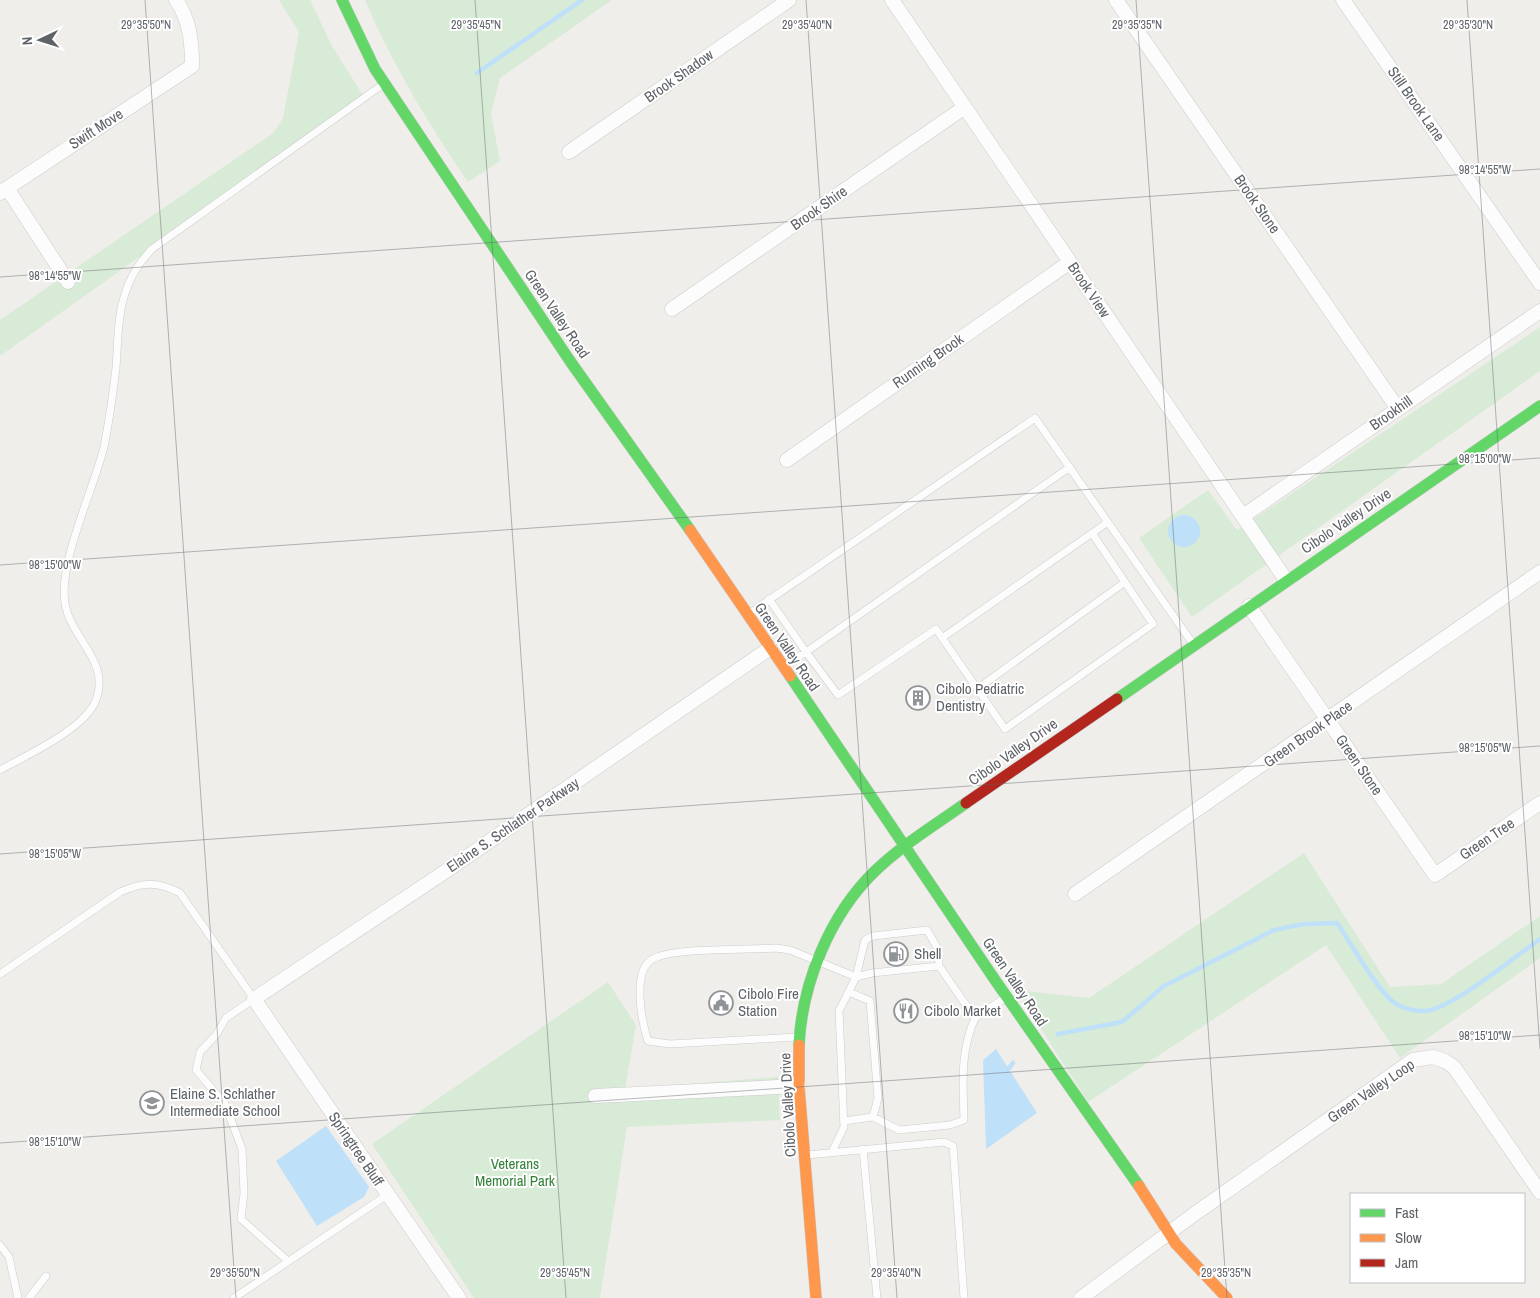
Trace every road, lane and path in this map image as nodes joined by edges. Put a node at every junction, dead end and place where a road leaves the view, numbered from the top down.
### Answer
1 (176, 0) edge
2 (342, 0) edge
3 (789, 0) edge
4 (892, 0) edge
5 (1116, 0) edge
6 (1343, 0) edge
7 (384, 83) junction
8 (965, 107) junction
9 (569, 152) dead end
10 (3, 190) edge
11 (1070, 262) junction
12 (68, 282) dead end
13 (1540, 283) edge
14 (672, 309) dead end
15 (1540, 311) edge
16 (1540, 406) edge
17 (1398, 408) junction
18 (787, 460) dead end
19 (1070, 467) junction
20 (1243, 516) junction
21 (1108, 522) junction
22 (1092, 533) junction
23 (1540, 572) edge
24 (1286, 580) junction
25 (1125, 582) junction
26 (769, 600) junction
27 (1249, 606) junction
28 (747, 615) junction
29 (942, 638) junction
30 (1193, 645) junction
31 (770, 648) junction
32 (806, 652) junction
33 (783, 667) junction
34 (977, 689) junction
35 (1328, 720) junction
36 (0, 770) edge
37 (1540, 803) edge
38 (906, 845) junction
39 (1435, 874) joint
40 (1075, 894) dead end
41 (817, 962) junction
42 (939, 966) junction
43 (0, 974) edge
44 (856, 977) junction
45 (849, 992) junction
46 (1006, 997) junction
47 (254, 999) junction
48 (975, 1018) junction
49 (800, 1037) junction
50 (799, 1086) junction
51 (595, 1096) dead end
52 (873, 1117) junction
53 (844, 1121) junction
54 (863, 1149) junction
55 (832, 1152) junction
56 (805, 1155) junction
57 (1540, 1192) edge
58 (387, 1195) junction
59 (1169, 1234) junction
60 (0, 1245) edge
61 (288, 1261) junction
62 (46, 1276) dead end
63 (18, 1298) edge
64 (29, 1298) edge
65 (234, 1298) edge
66 (459, 1298) edge
67 (816, 1298) edge
68 (877, 1298) edge
69 (964, 1298) edge
70 (1081, 1298) edge
71 (1227, 1298) edge

1 - 10 street, Swift Move
2 - 7 street, Green Valley Road
3 - 9 street, Brook Shadow
4 - 8 street, Brook View
5 - 17 street, Brook Stone
6 - 13 street, Still Brook Lane
7 - 28 street, Green Valley Road
7 - 36 lane
8 - 11 street, Brook View
8 - 14 street, Brook Shire
10 - 12 street
11 - 18 street, Running Brook
11 - 20 street, Brook View
15 - 17 street, Brookhill
16 - 24 street, Cibolo Valley Drive
17 - 20 street, Brookhill
19 - 21 lane
19 - 26 lane
19 - 32 lane
20 - 24 street, Brook View
21 - 22 lane
21 - 30 lane
22 - 25 lane
22 - 29 lane
23 - 35 street, Green Brook Place
24 - 27 street, Cibolo Valley Drive
25 - 34 lane
25 - 34 lane
26 - 28 lane
26 - 32 lane
27 - 30 street, Cibolo Valley Drive
27 - 35 street, Green Stone
28 - 31 street, Green Valley Road
29 - 32 lane
29 - 34 lane
30 - 38 street, Cibolo Valley Drive
31 - 33 street, Green Valley Road
31 - 47 street, Elaine S. Schlather Parkway
32 - 33 lane
33 - 38 street, Green Valley Road
35 - 39 street, Green Stone
35 - 40 street, Green Brook Place
37 - 39 street, Green Tree
38 - 41 street, Cibolo Valley Drive
38 - 46 street, Green Valley Road
41 - 44 lane
41 - 49 street, Cibolo Valley Drive
41 - 49 lane
42 - 44 lane
42 - 44 lane
42 - 48 lane
43 - 47 lane
44 - 45 lane
45 - 52 lane
45 - 53 lane
46 - 48 lane
46 - 59 street, Green Valley Road
47 - 58 street, Springtree Bluff
47 - 61 lane
48 - 52 lane
49 - 50 street, Cibolo Valley Drive
50 - 51 street
50 - 56 street, Cibolo Valley Drive
52 - 53 lane
53 - 55 lane
54 - 55 lane
54 - 68 lane
54 - 69 lane
55 - 56 lane
56 - 67 street, Cibolo Valley Drive
57 - 59 street, Green Valley Loop
58 - 61 lane
58 - 66 street, Springtree Bluff
59 - 70 street, Green Valley Loop
59 - 71 street, Green Valley Road
60 - 63 lane
61 - 65 lane
62 - 64 lane

